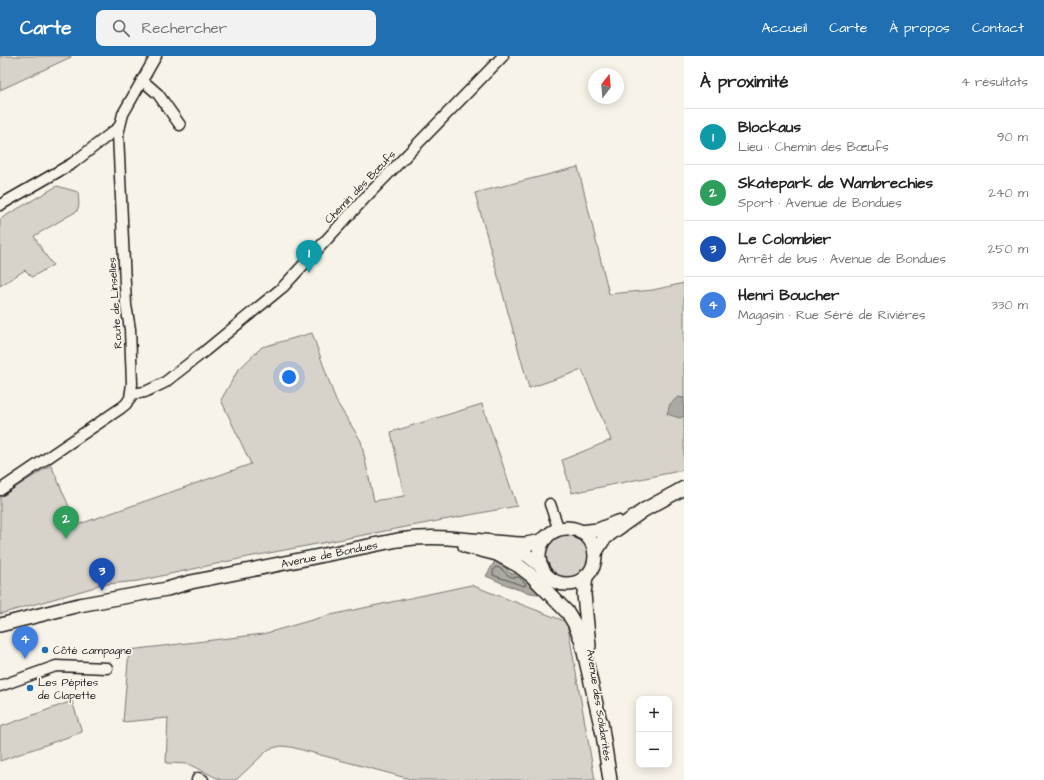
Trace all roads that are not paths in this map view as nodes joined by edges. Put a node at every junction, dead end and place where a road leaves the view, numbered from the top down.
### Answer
1 (156, 56) edge
2 (502, 56) edge
3 (142, 80) junction
4 (180, 125) dead end
5 (119, 128) junction
6 (0, 205) edge
7 (131, 394) junction
8 (684, 488) edge
9 (0, 490) edge
10 (550, 504) dead end
11 (644, 510) junction
12 (559, 530) junction
13 (580, 532) junction
14 (546, 538) junction
15 (406, 539) junction
16 (468, 539) junction
17 (595, 553) junction
18 (542, 567) junction
19 (586, 576) junction
20 (564, 584) junction
21 (23, 620) junction
22 (0, 625) edge
23 (0, 628) edge
24 (587, 630) junction
25 (107, 668) dead end
26 (0, 686) edge
27 (602, 730) junction
28 (197, 780) edge
29 (203, 780) edge
30 (610, 780) edge

1 - 3 street, Route de Linselles
2 - 7 street, Chemin des Bœufs
3 - 4 street
3 - 5 street, Route de Linselles
5 - 6 street
5 - 7 street, Route de Linselles
7 - 9 street
8 - 11 main road
10 - 12 street
11 - 13 main road
11 - 17 main road
12 - 13 main road
12 - 14 main road
13 - 17 main road
14 - 16 main road, Avenue de Bondues
14 - 18 main road
15 - 16 main road, Avenue de Bondues
15 - 21 main road, Avenue de Bondues
15 - 27 main road
16 - 18 main road, Avenue de Bondues
17 - 19 main road
18 - 20 main road
19 - 20 main road
19 - 24 main road, Avenue des Solidarités
20 - 24 main road, Avenue des Solidarités
21 - 22 main road, Avenue de Bondues
21 - 23 main road, Avenue de Bondues
24 - 27 main road, Avenue des Solidarités
25 - 26 street
27 - 30 main road, Avenue des Solidarités
28 - 29 street

